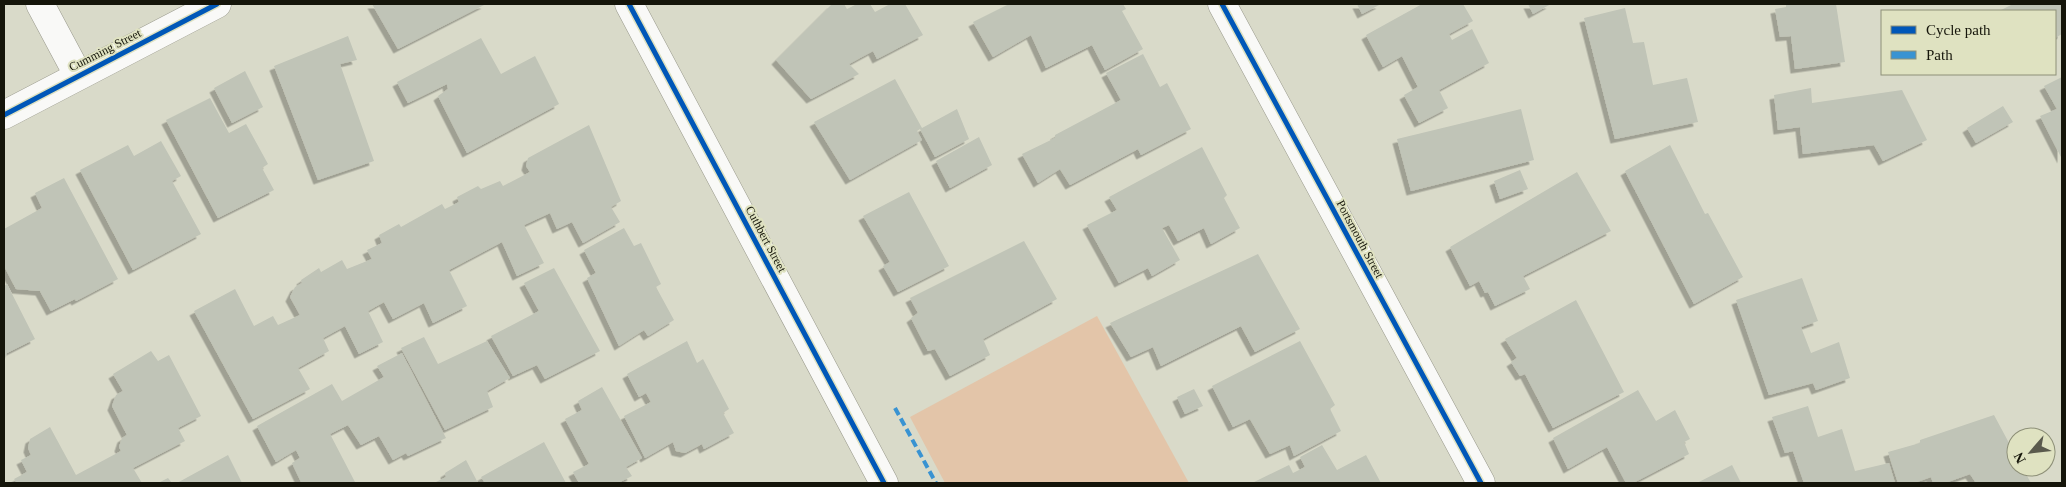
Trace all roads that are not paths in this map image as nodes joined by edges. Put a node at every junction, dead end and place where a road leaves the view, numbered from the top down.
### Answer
1 (40, 4) edge
2 (216, 4) edge
3 (629, 4) edge
4 (1222, 4) edge
5 (78, 75) junction
6 (4, 115) edge
7 (884, 483) edge
8 (1480, 483) edge

1 - 5 street
2 - 5 street, Cumming Street
3 - 7 street, Cuthbert Street
4 - 8 street, Portsmouth Street
5 - 6 street, Cumming Street

